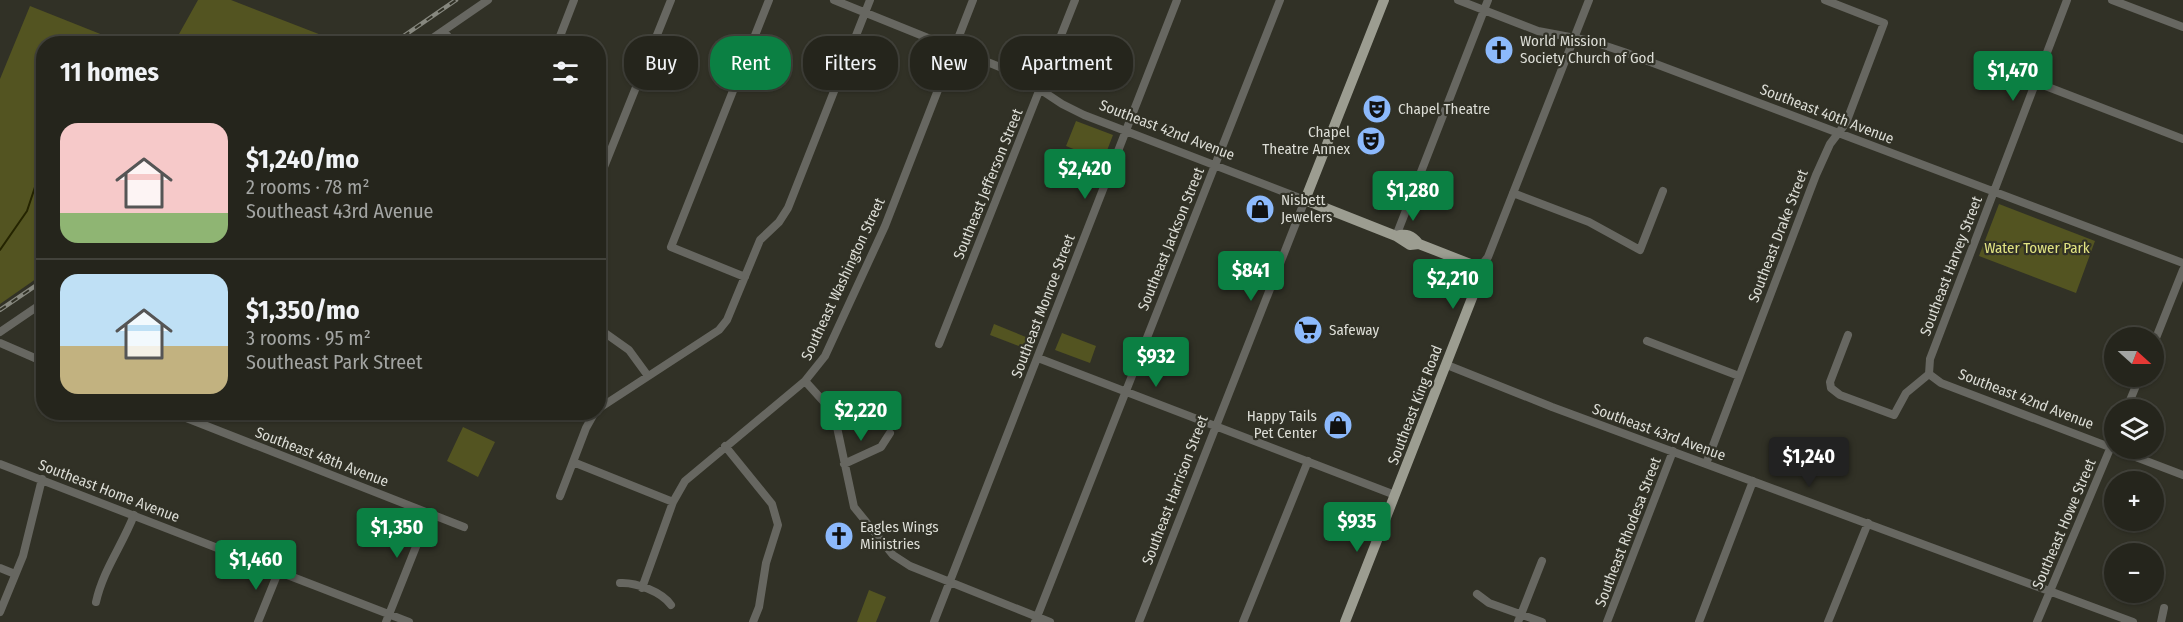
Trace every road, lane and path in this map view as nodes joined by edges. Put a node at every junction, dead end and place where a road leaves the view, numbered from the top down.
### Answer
1 (488, 0) edge
2 (574, 0) edge
3 (671, 0) edge
4 (769, 0) edge
5 (834, 0) edge
6 (870, 0) edge
7 (973, 0) edge
8 (1075, 0) edge
9 (1177, 0) edge
10 (1280, 0) edge
11 (1384, 0) edge
12 (1458, 0) edge
13 (1488, 0) edge
14 (1588, 0) edge
15 (1825, 0) edge
16 (2067, 0) edge
17 (2112, 0) edge
18 (1484, 10) junction
19 (865, 12) junction
20 (2183, 27) edge
21 (443, 31) junction
22 (436, 36) edge
23 (448, 36) edge
24 (559, 36) edge
25 (924, 36) edge
26 (959, 36) edge
27 (1061, 36) edge
28 (1573, 38) junction
29 (2035, 82) junction
30 (938, 90) edge
31 (1039, 90) edge
32 (1043, 90) edge
33 (1126, 130) junction
34 (1839, 132) junction
35 (2183, 139) edge
36 (606, 162) edge
37 (1215, 164) junction
38 (1663, 191) dead end
39 (1994, 192) junction
40 (1513, 193) junction
41 (1305, 200) junction
42 (1396, 236) junction
43 (2183, 263) edge
44 (1479, 268) junction
45 (2183, 270) edge
46 (745, 277) junction
47 (36, 307) edge
48 (2160, 327) edge
49 (0, 332) edge
50 (606, 334) edge
51 (1848, 335) dead end
52 (1647, 341) dead end
53 (0, 343) edge
54 (939, 344) dead end
55 (1038, 358) junction
56 (36, 359) edge
57 (1447, 364) junction
58 (1929, 374) junction
59 (648, 376) junction
60 (1739, 376) junction
61 (805, 381) junction
62 (1128, 391) junction
63 (606, 405) edge
64 (191, 420) edge
65 (591, 420) edge
66 (1216, 427) junction
67 (890, 433) dead end
68 (2104, 444) edge
69 (725, 446) junction
70 (1673, 452) junction
71 (2106, 459) edge
72 (2142, 459) edge
73 (1308, 461) junction
74 (573, 462) junction
75 (0, 464) edge
76 (844, 464) junction
77 (1706, 464) junction
78 (2183, 475) edge
79 (42, 479) junction
80 (1754, 481) junction
81 (1395, 495) junction
82 (560, 496) dead end
83 (673, 502) junction
84 (429, 514) junction
85 (134, 515) junction
86 (1868, 523) junction
87 (464, 527) dead end
88 (1542, 561) dead end
89 (0, 568) edge
90 (279, 570) junction
91 (15, 574) junction
92 (950, 581) junction
93 (620, 583) dead end
94 (642, 588) junction
95 (2050, 591) junction
96 (1476, 594) dead end
97 (96, 602) dead end
98 (671, 605) dead end
99 (2164, 608) dead end
100 (0, 612) edge
101 (388, 618) edge
102 (1520, 618) edge
103 (1036, 620) edge
104 (258, 622) edge
105 (410, 622) edge
106 (753, 622) edge
107 (934, 622) edge
108 (1050, 622) edge
109 (1139, 622) edge
110 (1243, 622) edge
111 (1345, 622) edge
112 (1542, 622) edge
113 (1607, 622) edge
114 (1699, 622) edge
115 (1828, 622) edge
116 (2037, 622) edge
117 (2133, 622) edge
118 (2161, 622) edge

1 - 21 street
2 - 24 street
3 - 36 street
4 - 46 street
5 - 19 street, Southeast 42nd Avenue
6 - 19 street
7 - 26 street, Southeast Washington Street
8 - 27 street, Southeast Jefferson Street
9 - 33 street, Southeast Monroe Street
10 - 37 street, Southeast Jackson Street
11 - 41 main road, Southeast Harrison Street
12 - 18 street, Southeast 40th Avenue
13 - 18 street
14 - 28 street, Southeast King Road
15 - 34 street, Southeast Drake Street
16 - 29 street, Southeast Harvey Street
17 - 20 street
18 - 28 street, Southeast 40th Avenue
18 - 42 street
19 - 25 street, Southeast 42nd Avenue
19 - 46 street
21 - 22 street
21 - 23 street
28 - 34 street, Southeast 40th Avenue
28 - 40 street, Southeast King Road
29 - 35 street
29 - 39 street, Southeast Harvey Street
30 - 61 street, Southeast Washington Street
31 - 54 street, Southeast Jefferson Street
32 - 33 street, Southeast 42nd Avenue
33 - 37 street, Southeast 42nd Avenue
33 - 55 street, Southeast Monroe Street
34 - 39 street, Southeast 40th Avenue
34 - 60 street, Southeast Drake Street
37 - 41 street, Southeast 42nd Avenue
37 - 62 street, Southeast Jackson Street
38 - 40 street
39 - 43 street, Southeast 40th Avenue
39 - 58 street, Southeast Harvey Street
40 - 44 street, Southeast King Road
41 - 42 main road, Southeast 42nd Avenue
41 - 66 street, Southeast Harrison Street
42 - 44 main road, Southeast 42nd Avenue
44 - 57 main road, Southeast King Road
45 - 48 street
46 - 59 street
47 - 49 street
50 - 59 street
51 - 58 street
52 - 60 street
53 - 56 street
55 - 62 street
55 - 92 street, Southeast Monroe Street
57 - 70 street, Southeast 43rd Avenue
57 - 81 main road, Southeast King Road
58 - 68 street, Southeast 42nd Avenue
59 - 63 street
60 - 77 street, Southeast Drake Street
61 - 69 street, Southeast Washington Street
61 - 76 street
62 - 66 street
62 - 103 street, Southeast Jackson Street
64 - 84 street, Southeast 48th Avenue
65 - 74 street
66 - 73 street
66 - 109 street, Southeast Harrison Street
67 - 76 street
69 - 83 street, Southeast Washington Street
69 - 106 street
70 - 77 street, Southeast 43rd Avenue
70 - 113 street, Southeast Rhodesa Street
71 - 95 street, Southeast Howe Street
72 - 78 street, Southeast 42nd Avenue
73 - 81 street
73 - 110 street
74 - 82 street
74 - 83 street
75 - 79 street, Southeast Home Avenue
76 - 92 street
77 - 80 street, Southeast 43rd Avenue
79 - 85 street, Southeast Home Avenue
79 - 91 street
80 - 86 street, Southeast 43rd Avenue
80 - 114 street
81 - 111 main road, Southeast King Road
83 - 94 street, Southeast Washington Street
84 - 87 street, Southeast 48th Avenue
84 - 101 street
85 - 90 street, Southeast Home Avenue
85 - 97 street
86 - 95 street, Southeast 43rd Avenue
86 - 115 street
88 - 102 street
89 - 91 street
90 - 101 street, Southeast Home Avenue
90 - 104 street
91 - 100 street
92 - 103 street
92 - 107 street, Southeast Monroe Street
93 - 94 street
94 - 98 street
95 - 116 street, Southeast Howe Street
95 - 117 street, Southeast 43rd Avenue
96 - 102 street
99 - 118 street
101 - 105 street, Southeast Home Avenue
102 - 112 street
103 - 108 street

